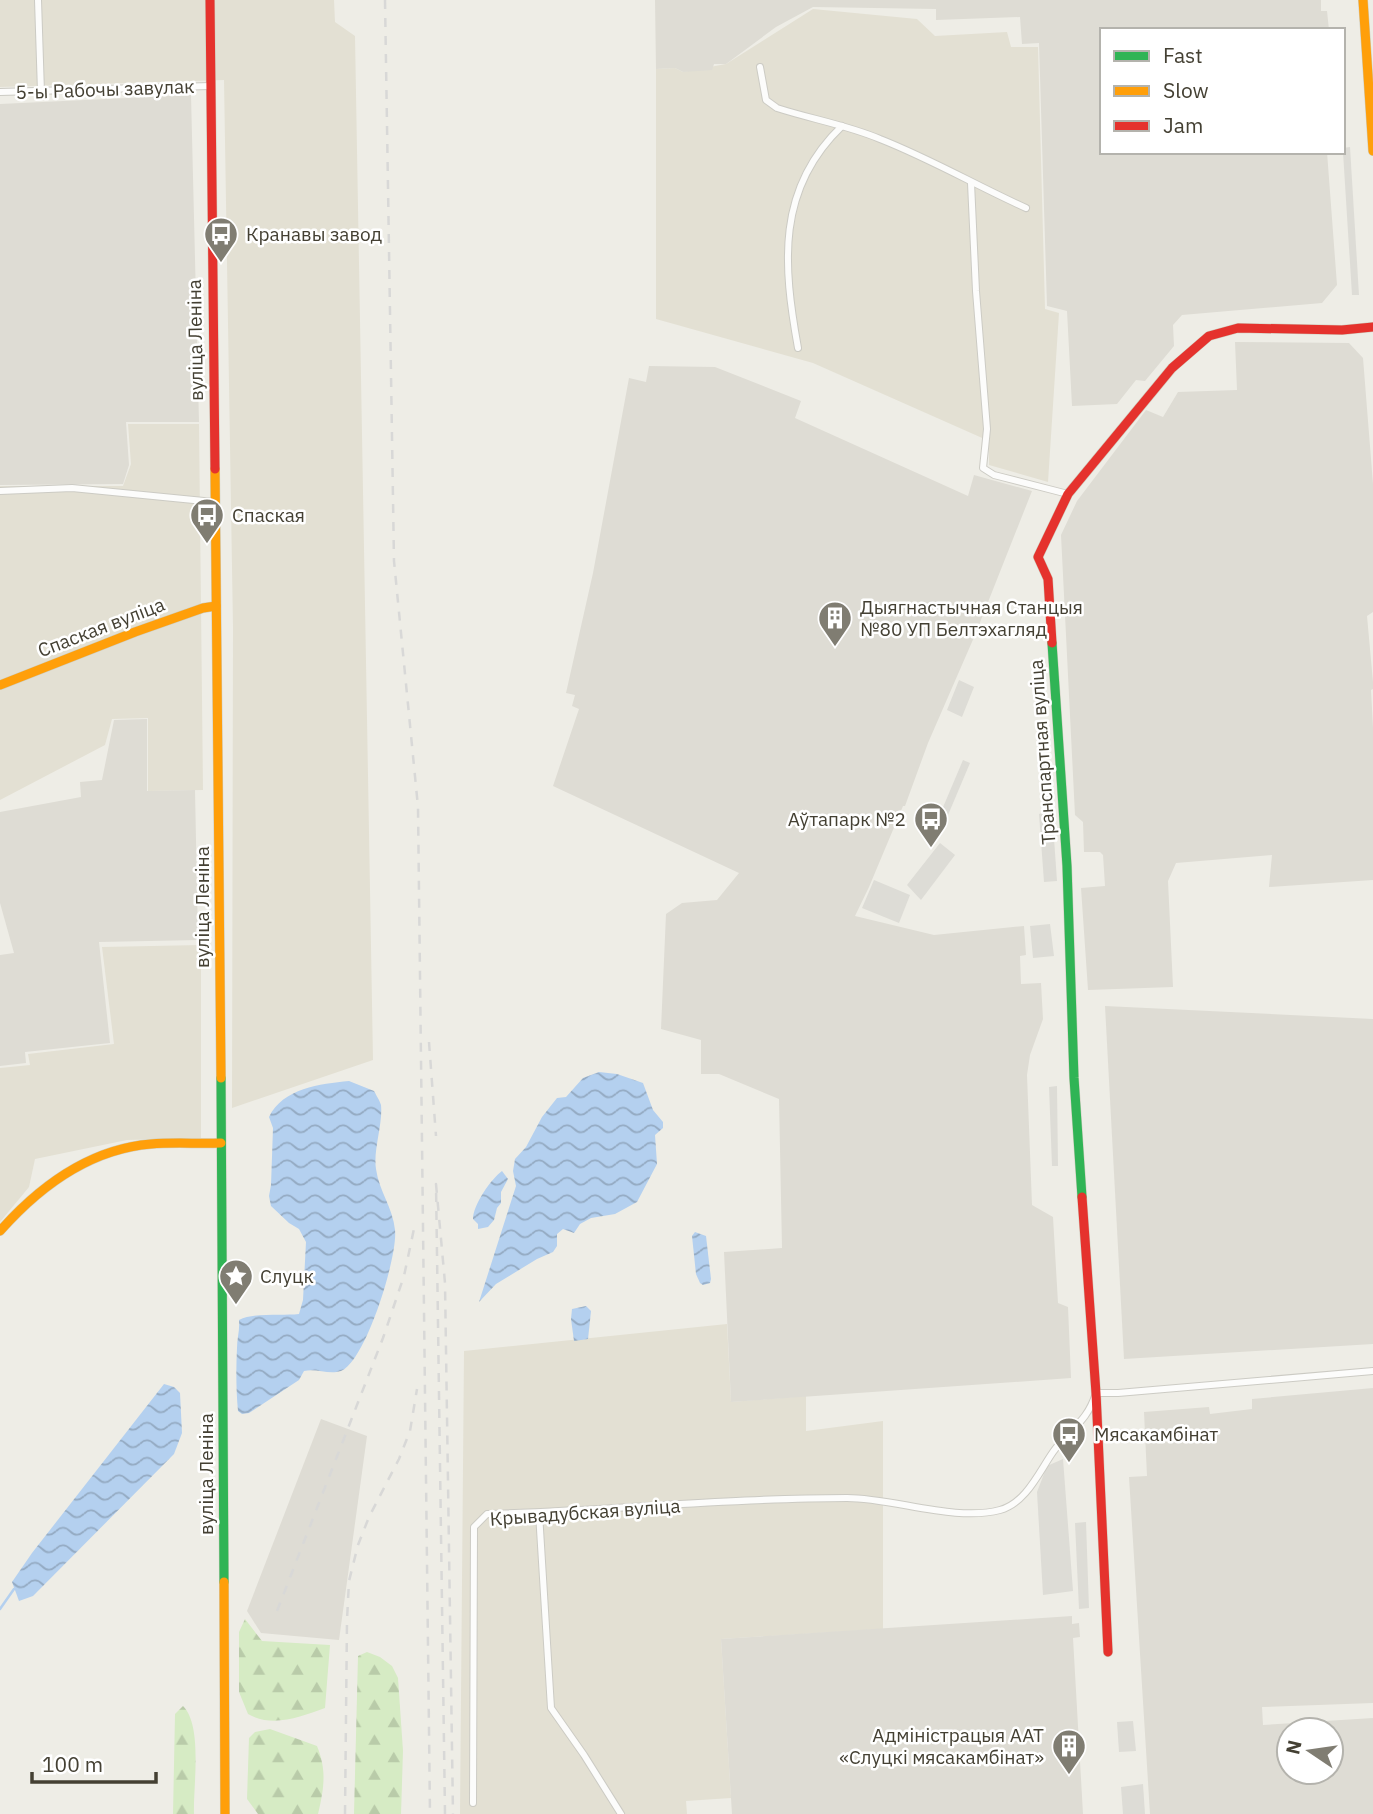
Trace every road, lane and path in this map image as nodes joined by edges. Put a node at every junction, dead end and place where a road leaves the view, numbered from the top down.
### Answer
1 (38, 0) edge
2 (210, 0) edge
3 (1363, 0) edge
4 (760, 67) dead end
5 (210, 86) junction
6 (0, 92) edge
7 (41, 92) junction
8 (842, 126) junction
9 (1373, 151) edge
10 (971, 183) junction
11 (1027, 208) dead end
12 (1373, 327) edge
13 (798, 348) dead end
14 (0, 491) edge
15 (1068, 494) junction
16 (214, 502) junction
17 (216, 606) junction
18 (0, 685) edge
19 (221, 1143) junction
20 (0, 1231) edge
21 (1373, 1371) edge
22 (1096, 1393) junction
23 (539, 1513) junction
24 (1108, 1652) dead end
25 (473, 1803) dead end
26 (225, 1814) edge
27 (621, 1814) edge

1 - 7 street
2 - 5 street, вуліца Леніна
3 - 9 street
4 - 8 street
5 - 7 street, 5-ы Рабочы завулак
5 - 16 street, вуліца Леніна
6 - 7 street, 5-ы Рабочы завулак
8 - 10 street
8 - 13 street
10 - 11 street
10 - 15 street
12 - 15 street, Транспартная вуліца
14 - 16 street
15 - 22 street, Транспартная вуліца
16 - 17 street, вуліца Леніна
17 - 18 street, Спаская вуліца
17 - 19 street, вуліца Леніна
19 - 20 street
19 - 26 street, вуліца Леніна
21 - 22 street
22 - 23 street, Крывадубская вуліца
22 - 24 street, Транспартная вуліца
23 - 25 street, Крывадубская вуліца
23 - 27 street

